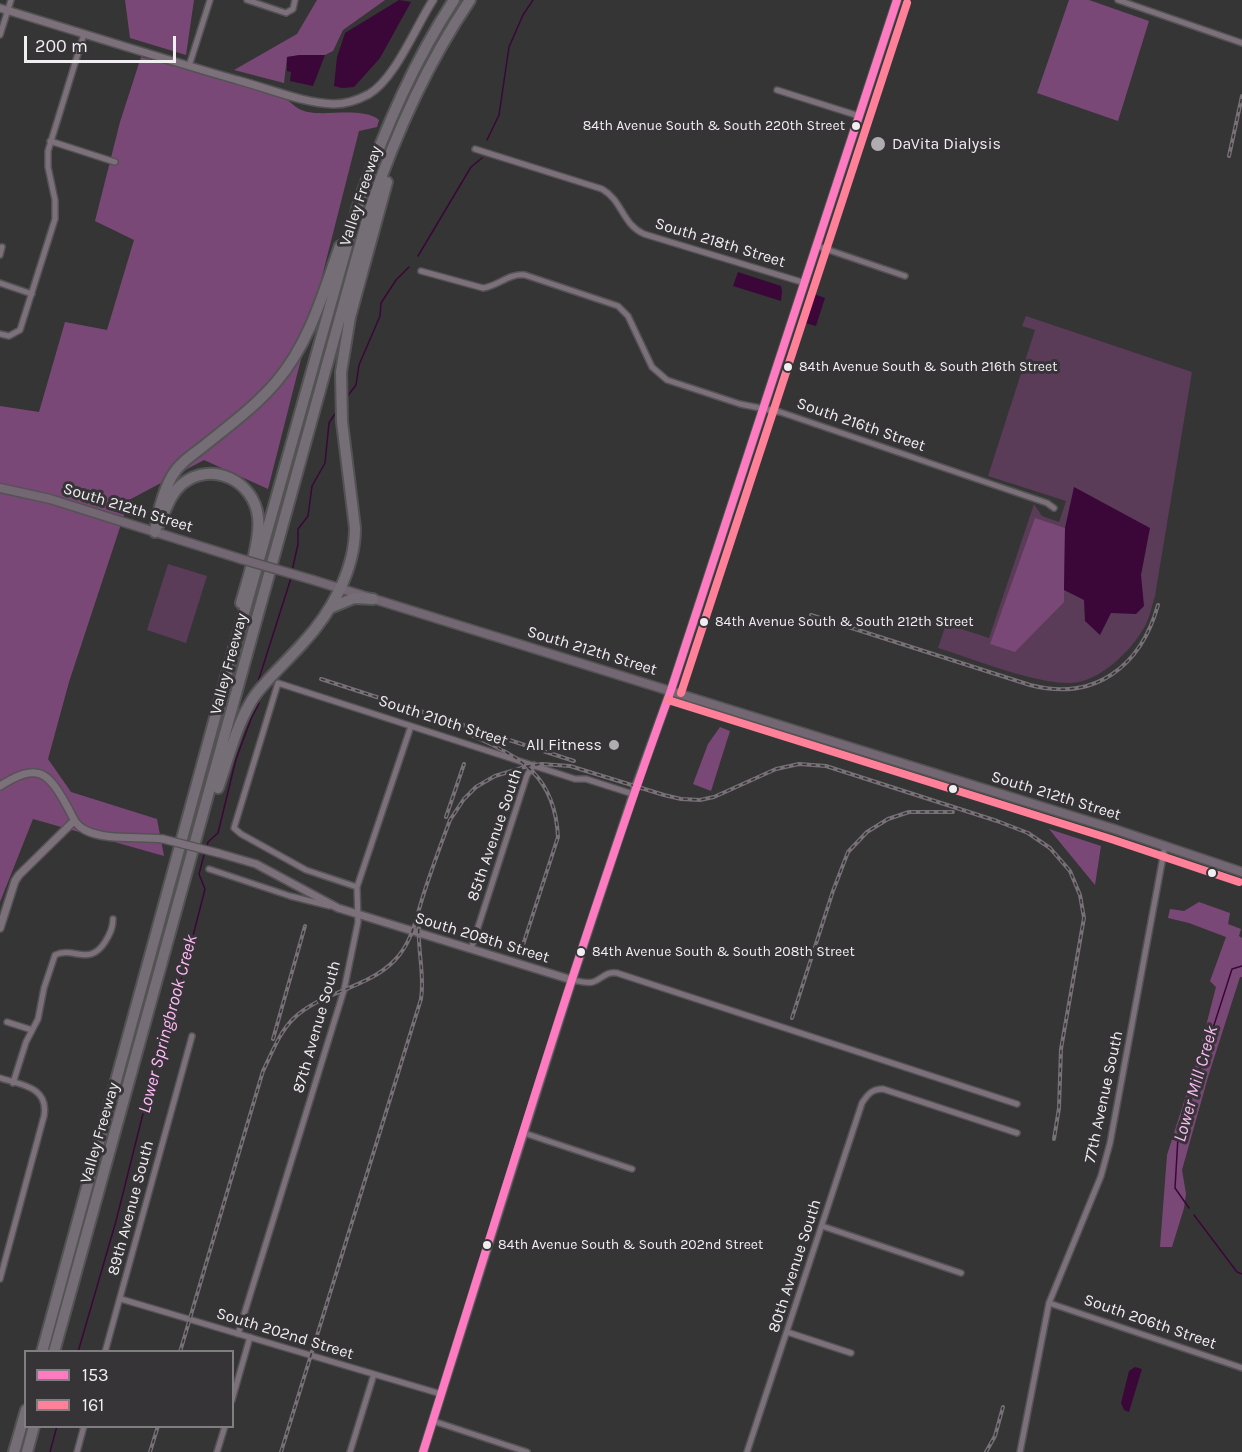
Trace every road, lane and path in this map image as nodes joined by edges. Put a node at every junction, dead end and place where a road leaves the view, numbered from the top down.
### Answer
1 (11, 0) edge
2 (210, 0) edge
3 (247, 0) edge
4 (295, 0) edge
5 (433, 0) edge
6 (454, 0) edge
7 (470, 0) edge
8 (897, 0) edge
9 (1118, 0) edge
10 (0, 8) edge
11 (8, 10) junction
12 (84, 34) junction
13 (0, 35) edge
14 (1242, 43) edge
15 (189, 66) junction
16 (777, 90) dead end
17 (859, 116) junction
18 (403, 123) junction
19 (50, 141) junction
20 (475, 148) dead end
21 (115, 162) dead end
22 (361, 196) junction
23 (817, 246) junction
24 (2, 247) dead end
25 (0, 255) edge
26 (421, 271) dead end
27 (905, 276) dead end
28 (0, 283) edge
29 (805, 283) junction
30 (32, 294) junction
31 (0, 334) edge
32 (763, 408) junction
33 (0, 488) edge
34 (1053, 508) dead end
35 (155, 532) junction
36 (342, 589) junction
37 (373, 598) junction
38 (327, 610) junction
39 (228, 670) junction
40 (276, 679) junction
41 (671, 690) junction
42 (411, 726) junction
43 (534, 765) junction
44 (0, 786) edge
45 (633, 794) junction
46 (74, 820) junction
47 (200, 830) junction
48 (1166, 846) junction
49 (209, 869) dead end
50 (1242, 872) edge
51 (357, 887) junction
52 (338, 908) junction
53 (358, 914) junction
54 (113, 919) dead end
55 (0, 928) edge
56 (471, 949) junction
57 (572, 980) junction
58 (7, 1022) dead end
59 (32, 1030) junction
60 (192, 1036) dead end
61 (0, 1078) edge
62 (13, 1083) junction
63 (1017, 1104) dead end
64 (524, 1133) junction
65 (1017, 1133) dead end
66 (632, 1169) dead end
67 (822, 1226) junction
68 (961, 1273) dead end
69 (0, 1279) edge
70 (121, 1299) junction
71 (1049, 1303) junction
72 (787, 1332) junction
73 (238, 1334) junction
74 (250, 1337) junction
75 (43, 1350) edge
76 (55, 1350) edge
77 (106, 1350) edge
78 (851, 1353) dead end
79 (1242, 1368) edge
80 (374, 1374) junction
81 (234, 1393) edge
82 (441, 1394) junction
83 (24, 1417) edge
84 (433, 1421) junction
85 (33, 1428) edge
86 (83, 1428) edge
87 (224, 1428) edge
88 (14, 1452) edge
89 (27, 1452) edge
90 (76, 1452) edge
91 (217, 1452) edge
92 (350, 1452) edge
93 (423, 1452) edge
94 (527, 1452) edge
95 (747, 1452) edge
96 (1020, 1452) edge

1 - 11 street
2 - 15 street
3 - 4 street
5 - 15 street
6 - 22 highway, Valley Freeway
7 - 18 highway, Valley Freeway
8 - 17 main road
9 - 14 street
10 - 11 street
11 - 12 street
11 - 13 street
12 - 15 street
12 - 19 street
16 - 17 street
17 - 23 main road
18 - 36 highway
18 - 47 highway, Valley Freeway
19 - 21 street
19 - 30 street
20 - 29 street, South 218th Street
22 - 35 highway
22 - 39 highway, Valley Freeway
23 - 27 street
23 - 29 main road
24 - 25 street
26 - 32 street, South 216th Street
28 - 30 street
29 - 32 main road
30 - 31 street
32 - 34 street, South 216th Street
32 - 41 main road
33 - 35 main road, South 212th Street
35 - 36 main road, South 212th Street, bridge
35 - 39 highway
36 - 37 main road, South 212th Street
36 - 38 highway
37 - 38 highway
37 - 41 main road, South 212th Street
38 - 40 highway
39 - 75 highway, Valley Freeway
40 - 42 street, South 210th Street
40 - 47 highway
40 - 51 street
41 - 45 main road
41 - 48 main road, South 212th Street
42 - 43 street, South 210th Street
42 - 51 street, 87th Avenue South
43 - 45 street, South 210th Street
43 - 56 street, 85th Avenue South
44 - 46 street
45 - 57 main road
46 - 52 street, South 208th Street, bridge
46 - 55 street
47 - 76 highway, Valley Freeway
48 - 50 main road, South 212th Street
48 - 71 street, 77th Avenue South
49 - 52 street
51 - 53 street, 87th Avenue South
52 - 53 street, South 208th Street
53 - 56 street, South 208th Street
53 - 73 street, 87th Avenue South
54 - 59 street
56 - 57 street, South 208th Street
57 - 63 street, South 208th Street
57 - 64 main road
58 - 59 street
59 - 62 street
60 - 70 street, 89th Avenue South
61 - 62 street
62 - 69 street
64 - 66 street
64 - 82 main road
65 - 67 street, 80th Avenue South
67 - 68 street
67 - 72 street, 80th Avenue South
70 - 73 street, South 202nd Street
70 - 77 street, 89th Avenue South
71 - 79 street, South 206th Street
71 - 96 street, 77th Avenue South
72 - 78 street
72 - 95 street, 80th Avenue South
73 - 74 street, South 202nd Street
74 - 80 street, South 202nd Street
74 - 81 street
80 - 82 street, South 202nd Street
80 - 92 street
82 - 84 main road
83 - 88 highway
84 - 93 main road
84 - 94 street
85 - 89 highway
86 - 90 street
87 - 91 street

